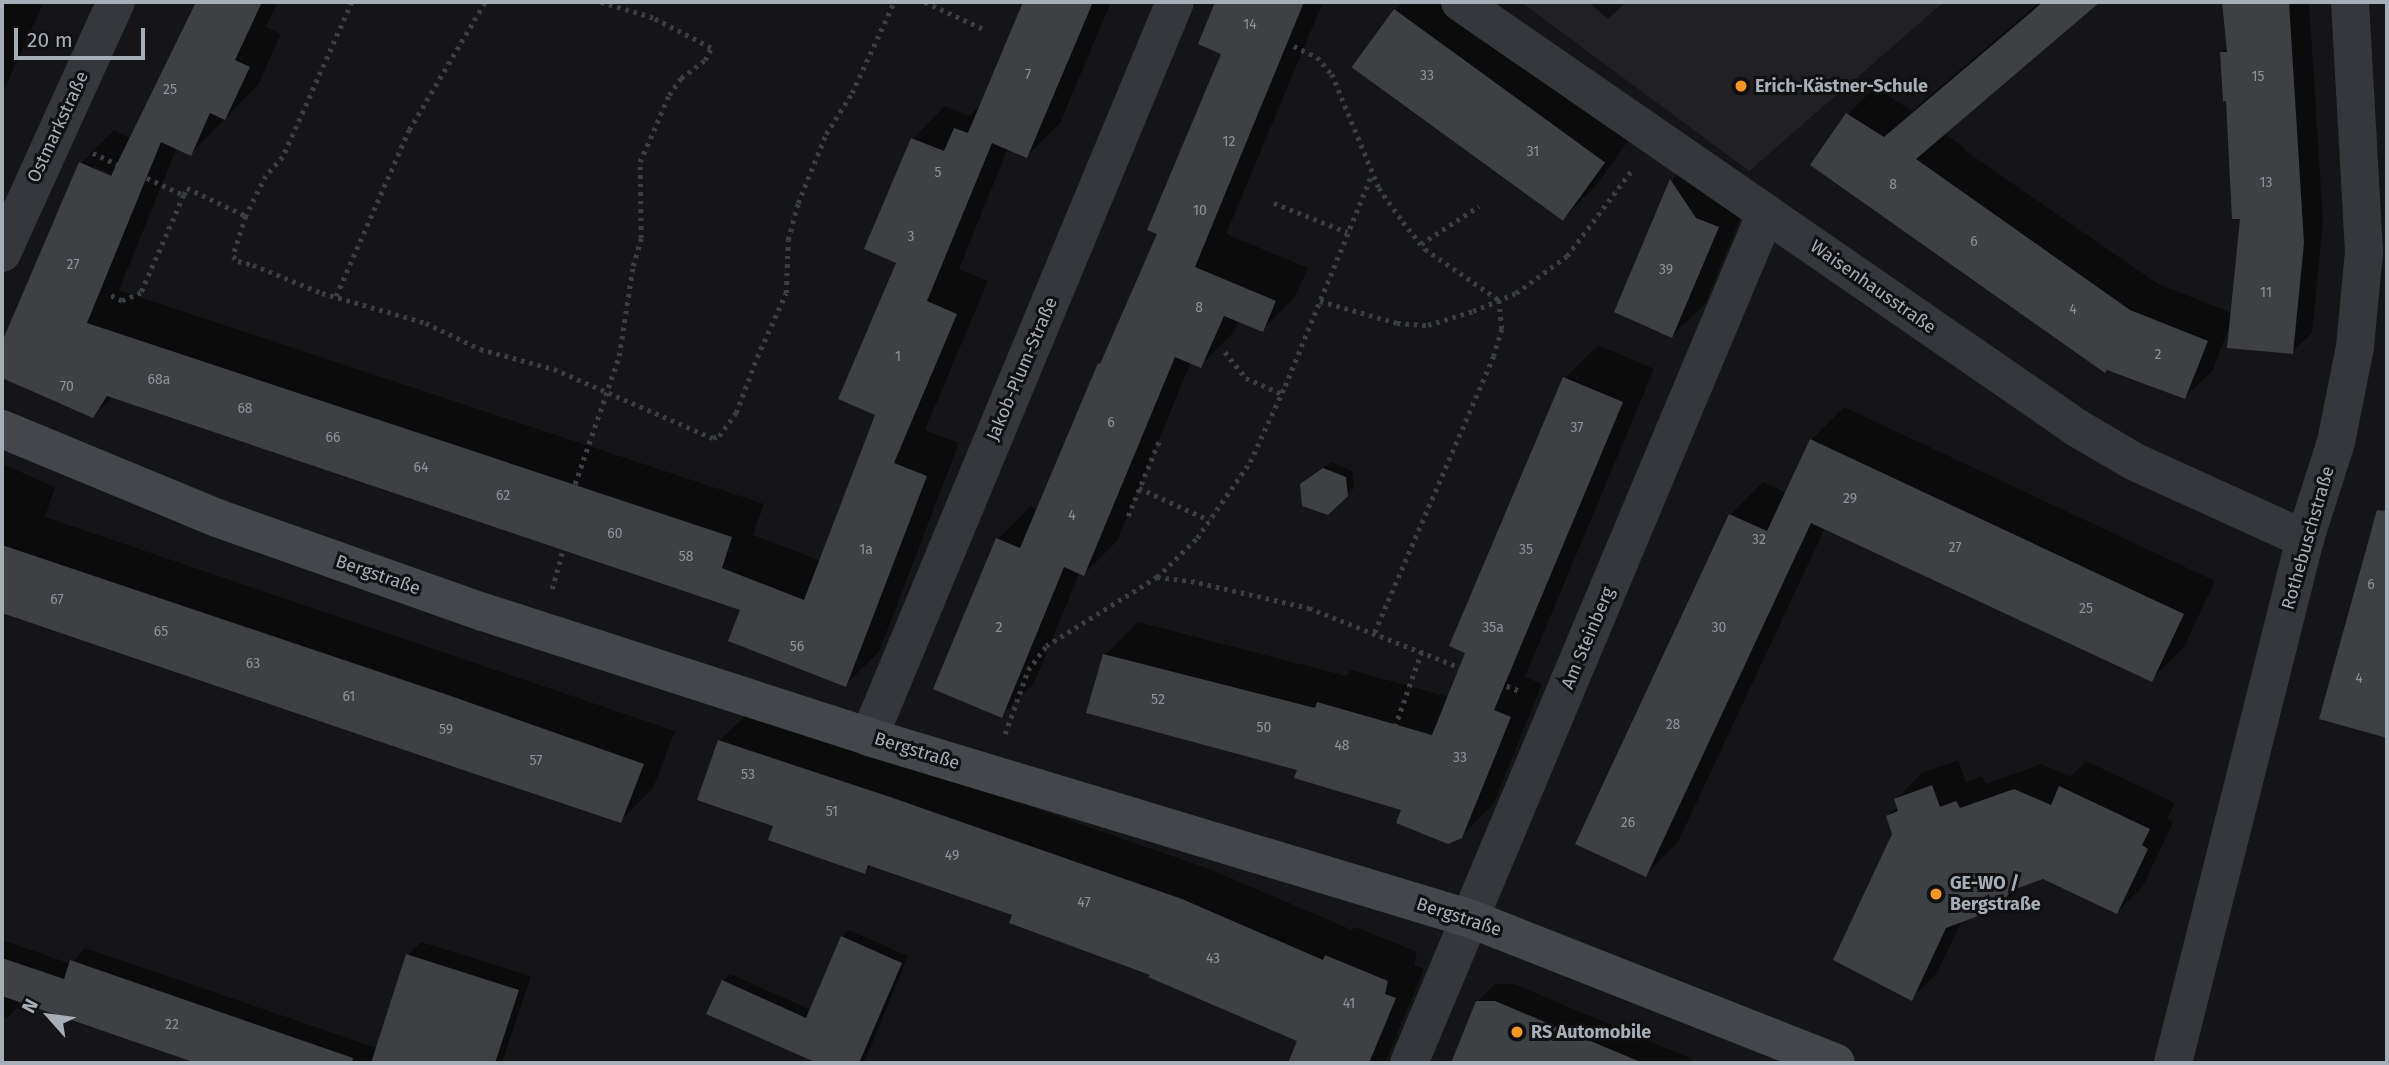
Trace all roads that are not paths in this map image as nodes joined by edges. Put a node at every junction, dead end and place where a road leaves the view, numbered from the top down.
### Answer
1 (116, 2) edge
2 (1175, 2) edge
3 (1460, 2) edge
4 (2350, 2) edge
5 (1766, 213) junction
6 (2, 253) edge
7 (2, 429) edge
8 (2305, 538) junction
9 (869, 737) junction
10 (1471, 919) junction
11 (1409, 1063) edge
12 (1836, 1063) edge
13 (2173, 1063) edge

1 - 6 street, Ostmarkstraße
2 - 9 street, Jakob-Plum-Straße
3 - 5 street, Waisenhausstraße
4 - 8 street, Rothebuschstraße
5 - 8 street, Waisenhausstraße
5 - 10 street, Am Steinberg
7 - 9 street, Bergstraße
8 - 13 street, Rothebuschstraße
9 - 10 street, Bergstraße
10 - 11 street, Am Steinberg
10 - 12 street, Bergstraße

